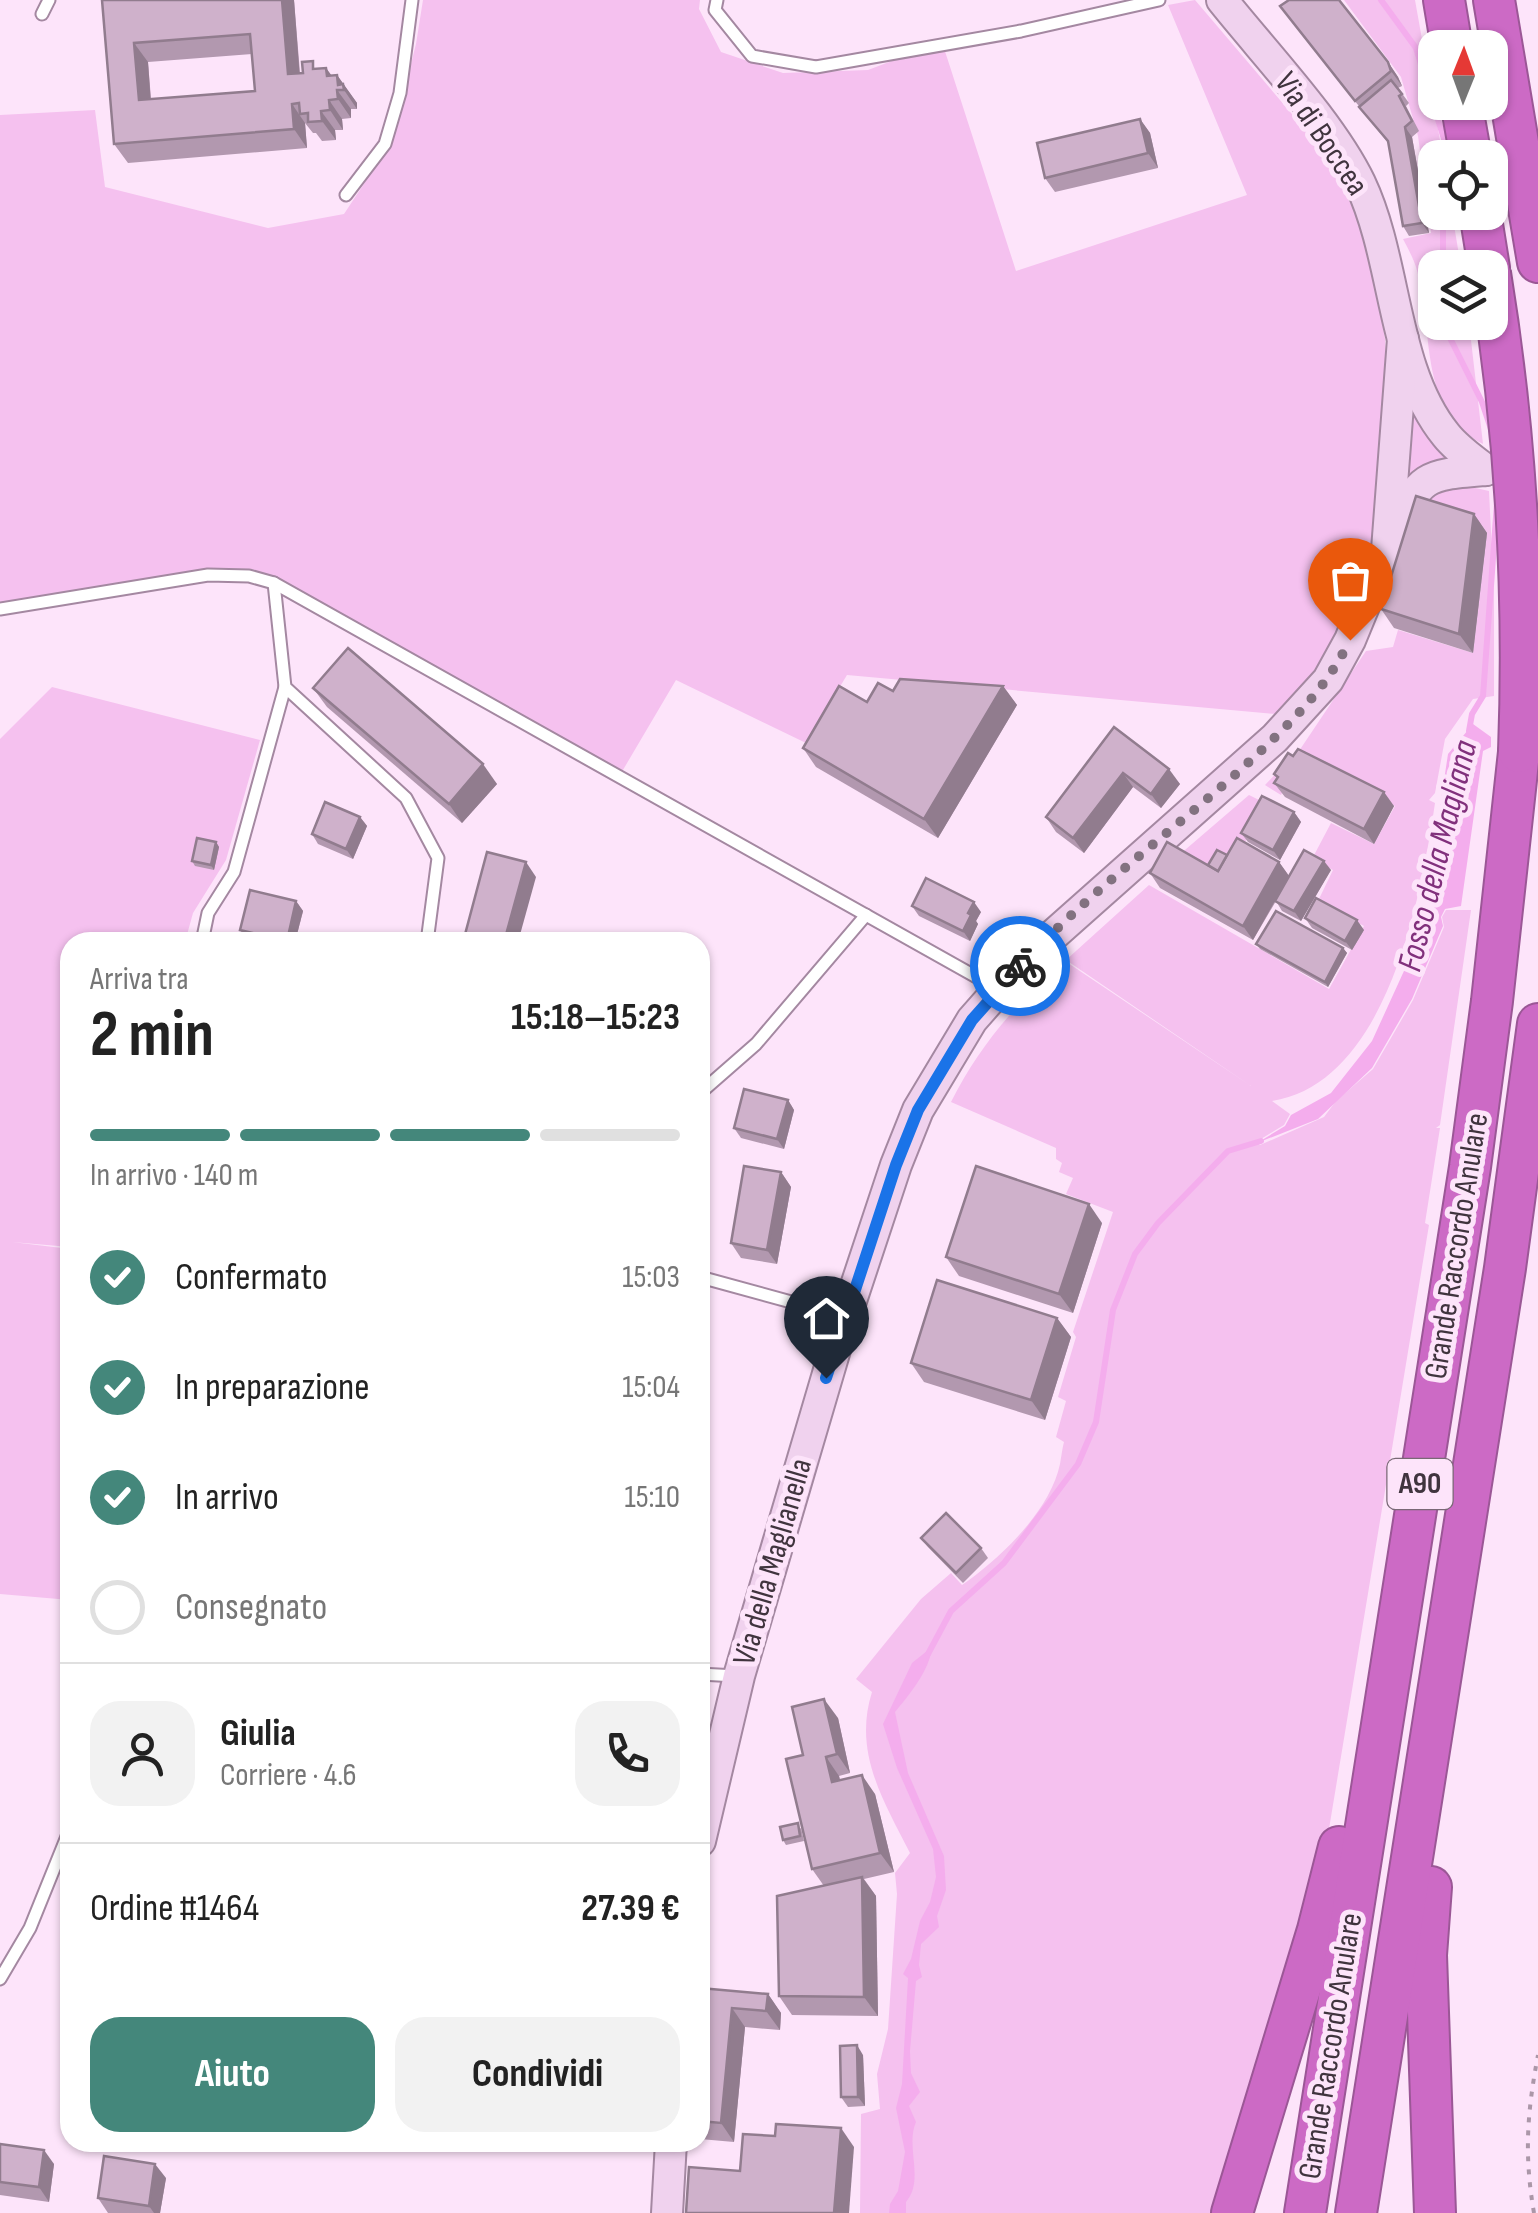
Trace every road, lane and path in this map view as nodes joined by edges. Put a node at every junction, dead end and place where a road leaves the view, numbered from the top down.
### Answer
1 (50, 0) edge
2 (412, 0) edge
3 (717, 0) edge
4 (1159, 0) edge
5 (1222, 0) edge
6 (1444, 0) edge
7 (1494, 0) edge
8 (42, 14) dead end
9 (1449, 30) edge
10 (346, 194) dead end
11 (1538, 262) edge
12 (1403, 338) junction
13 (1500, 340) edge
14 (1387, 550) junction
15 (274, 583) junction
16 (0, 609) edge
17 (285, 687) junction
18 (866, 914) junction
19 (204, 932) edge
20 (427, 932) edge
21 (998, 989) junction
22 (1538, 1024) edge
23 (710, 1084) edge
24 (1538, 1160) edge
25 (1506, 1268) junction
26 (710, 1281) edge
27 (846, 1316) junction
28 (710, 1675) edge
29 (739, 1676) junction
30 (1434, 1720) junction
31 (1379, 1746) junction
32 (710, 1799) edge
33 (60, 1854) edge
34 (0, 1979) edge
35 (1538, 2055) edge
36 (670, 2152) edge
37 (666, 2213) edge
38 (1232, 2213) edge
39 (1305, 2213) edge
40 (1356, 2213) edge
41 (1435, 2213) edge
42 (1534, 2213) edge

1 - 8 lane
2 - 10 lane
3 - 4 lane
5 - 12 main road, Via di Boccea
6 - 9 highway
7 - 11 highway
12 - 14 main road, Via della Maglianella
12 - 14 main road, Via di Boccea
13 - 31 highway, Grande Raccordo Anulare / A90, bridge
14 - 21 main road, Via della Maglianella
15 - 16 lane
15 - 17 lane
15 - 18 lane
17 - 19 lane
17 - 20 lane
18 - 21 lane
18 - 23 lane
21 - 27 main road, Via della Maglianella
22 - 25 highway, Grande Raccordo Anulare / A90
24 - 25 highway
25 - 30 highway, Grande Raccordo Anulare / A90
26 - 27 lane
27 - 29 main road, Via della Maglianella
28 - 29 lane
29 - 32 main road, Via della Maglianella
30 - 40 highway, Grande Raccordo Anulare / A90
30 - 41 highway
31 - 38 highway
31 - 39 highway, Grande Raccordo Anulare / A90
33 - 34 lane
35 - 42 path
36 - 37 main road

